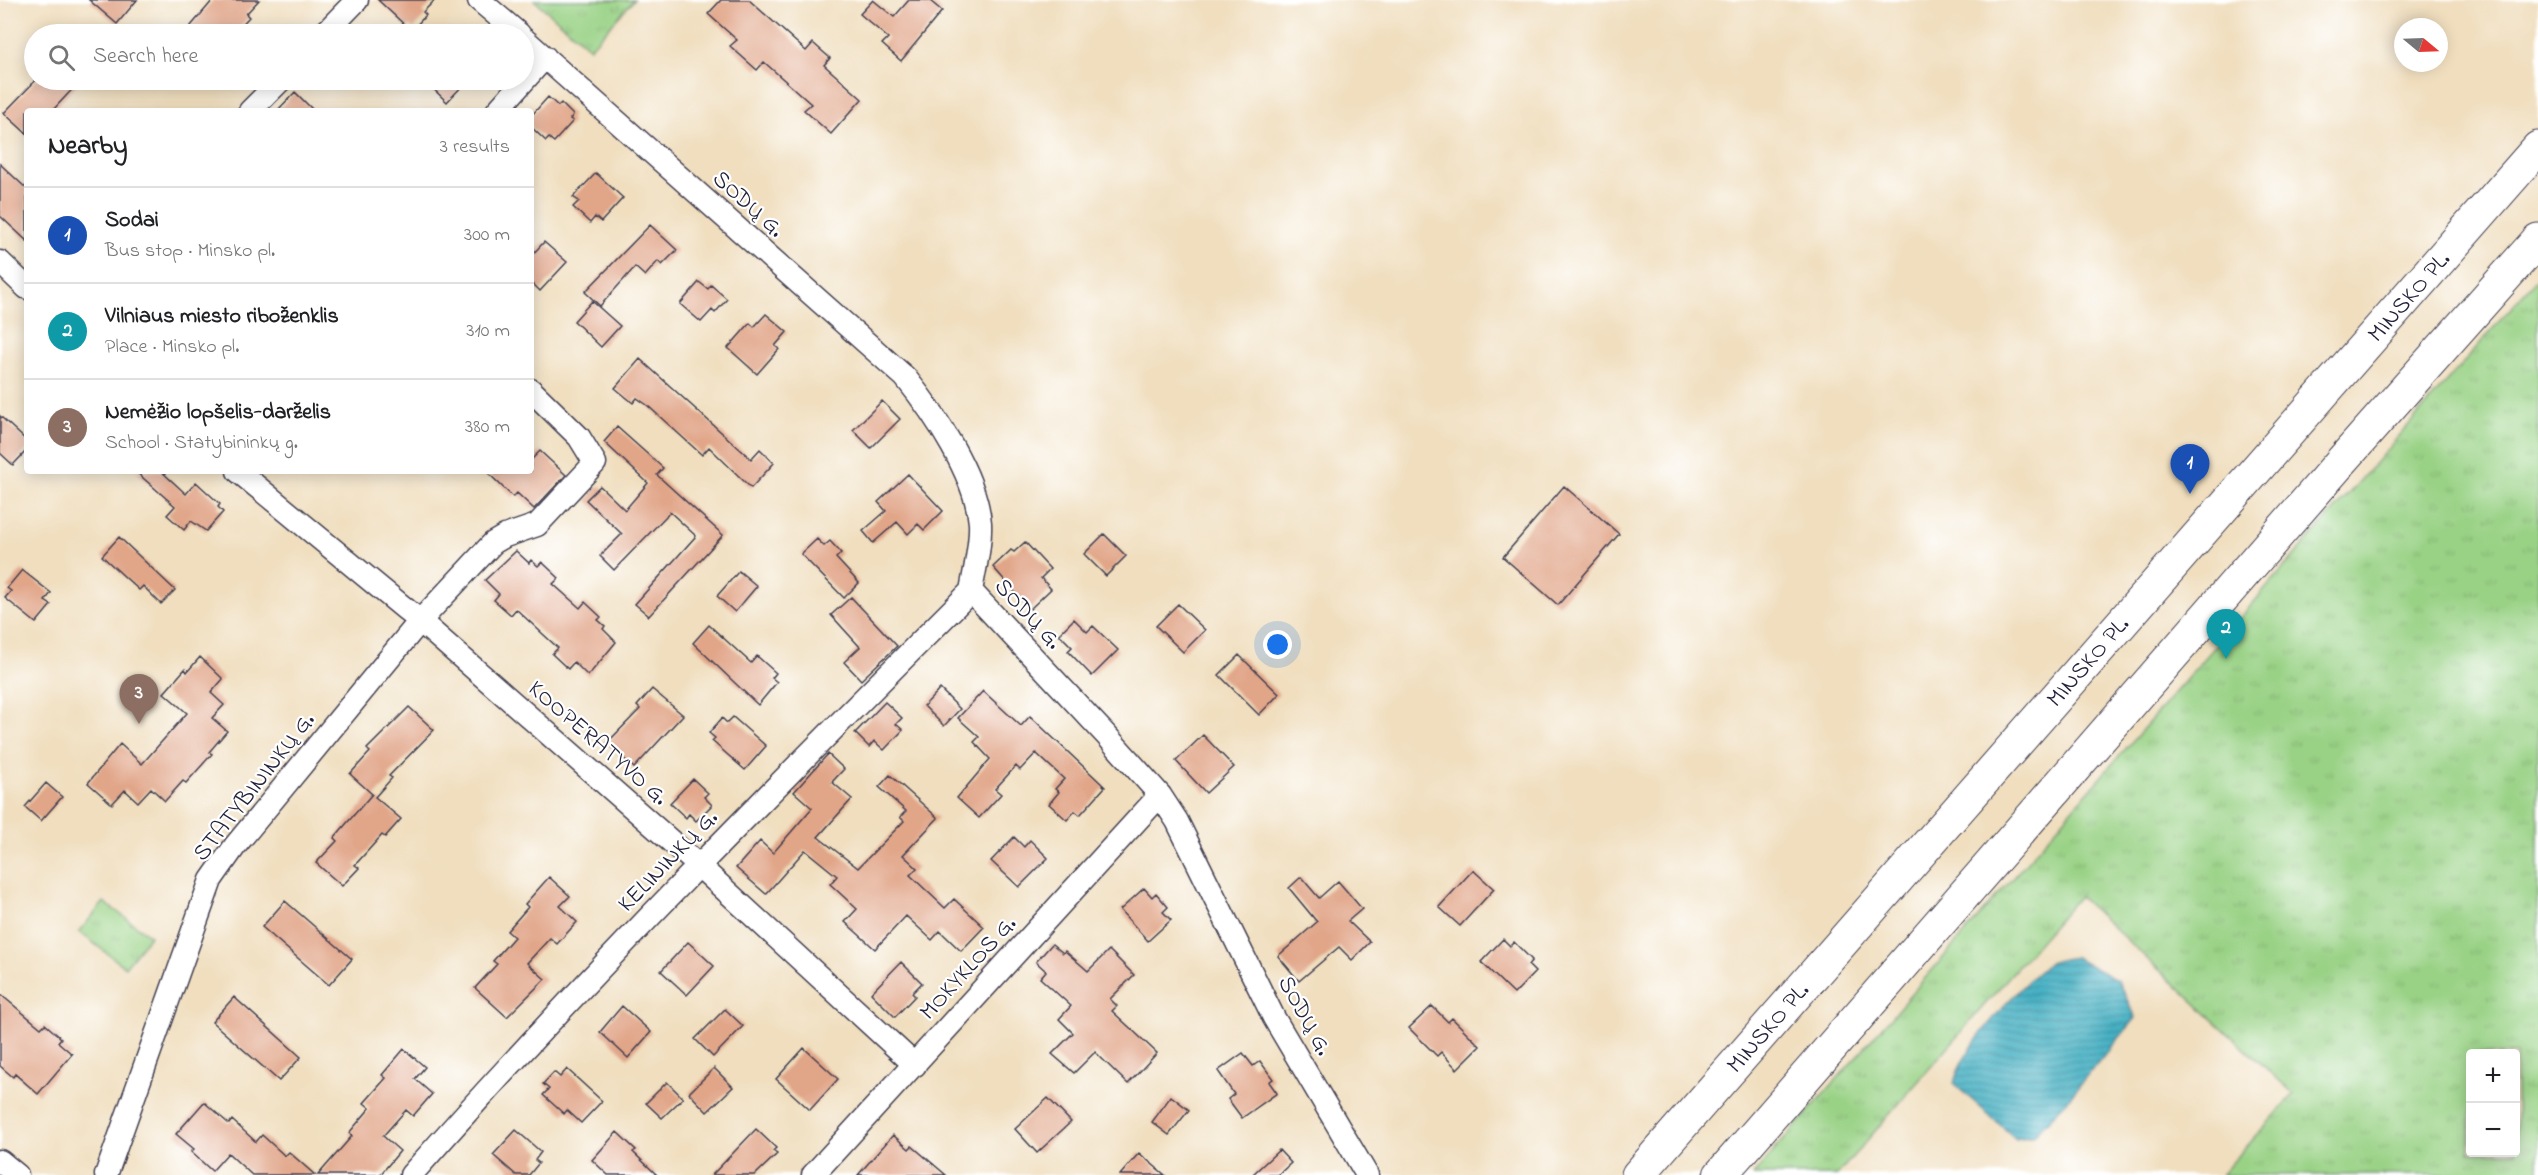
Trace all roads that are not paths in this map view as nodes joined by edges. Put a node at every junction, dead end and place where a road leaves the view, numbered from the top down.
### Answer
1 (357, 0) edge
2 (479, 0) edge
3 (334, 24) edge
4 (507, 24) edge
5 (534, 48) edge
6 (545, 57) junction
7 (534, 69) edge
8 (271, 90) edge
9 (516, 90) edge
10 (253, 108) edge
11 (500, 108) edge
12 (2538, 148) edge
13 (2538, 240) edge
14 (0, 262) edge
15 (24, 285) edge
16 (534, 393) edge
17 (242, 474) edge
18 (970, 591) junction
19 (420, 621) junction
20 (1160, 795) junction
21 (698, 865) junction
22 (915, 1065) junction
23 (0, 1161) edge
24 (17, 1175) edge
25 (106, 1175) edge
26 (411, 1175) edge
27 (813, 1175) edge
28 (1367, 1175) edge
29 (1638, 1175) edge
30 (1720, 1175) edge

1 - 3 street
2 - 4 street
5 - 6 street, SODŲ G.
6 - 7 street
6 - 18 street, SODŲ G.
8 - 10 street
9 - 11 street
12 - 29 highway, MINSKO PL.
13 - 30 highway
14 - 15 street
16 - 19 street, STATYBININKŲ G.
17 - 19 street, KOOPERATYVO G.
18 - 20 street, SODŲ G.
18 - 21 street, KELININKŲ G.
19 - 21 street, KOOPERATYVO G.
19 - 25 street, STATYBININKŲ G.
20 - 22 street, MOKYKLOS G.
20 - 28 street, SODŲ G.
21 - 22 street, KOOPERATYVO G.
21 - 26 street, KELININKŲ G.
22 - 27 street, MOKYKLOS G.
23 - 24 street

